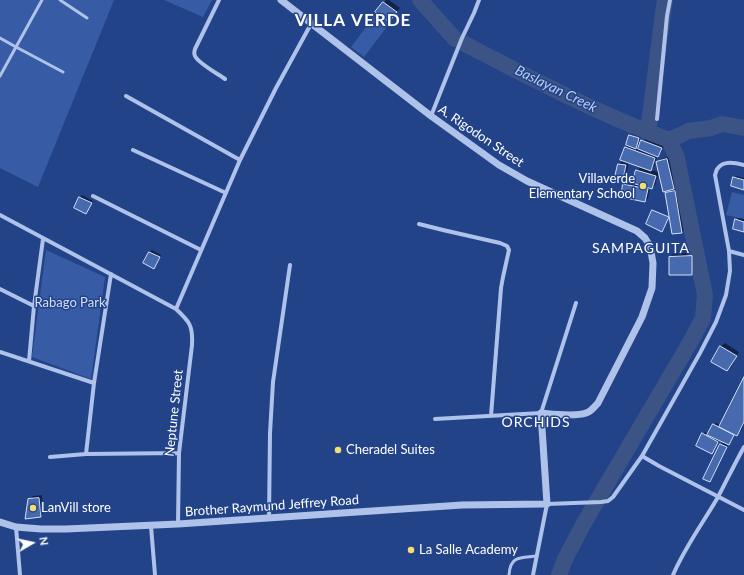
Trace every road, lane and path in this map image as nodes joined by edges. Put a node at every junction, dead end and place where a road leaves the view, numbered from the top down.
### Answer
1 (42, 0) edge
2 (60, 0) edge
3 (219, 0) edge
4 (281, 0) edge
5 (479, 0) edge
6 (670, 0) edge
7 (87, 18) dead end
8 (311, 24) junction
9 (0, 38) edge
10 (16, 47) junction
11 (63, 72) dead end
12 (0, 76) edge
13 (225, 79) dead end
14 (126, 96) dead end
15 (431, 116) junction
16 (658, 119) dead end
17 (133, 150) dead end
18 (240, 160) junction
19 (744, 165) edge
20 (226, 193) junction
21 (93, 196) dead end
22 (0, 215) edge
23 (419, 224) dead end
24 (43, 239) junction
25 (201, 250) junction
26 (729, 251) junction
27 (744, 255) edge
28 (290, 265) dead end
29 (110, 274) junction
30 (0, 289) edge
31 (576, 303) dead end
32 (34, 306) junction
33 (176, 309) junction
34 (0, 352) edge
35 (29, 361) junction
36 (94, 383) junction
37 (541, 413) junction
38 (491, 416) junction
39 (435, 419) dead end
40 (744, 447) edge
41 (179, 453) junction
42 (86, 454) junction
43 (642, 456) junction
44 (50, 457) dead end
45 (718, 497) junction
46 (547, 504) junction
47 (744, 510) edge
48 (269, 519) junction
49 (0, 522) edge
50 (178, 524) junction
51 (151, 526) junction
52 (16, 527) junction
53 (537, 556) junction
54 (20, 575) edge
55 (155, 575) edge
56 (509, 575) edge
57 (533, 575) edge
58 (673, 575) edge

1 - 10 lane
2 - 7 lane
3 - 13 street
4 - 8 street, A. Rigodon Street
5 - 15 street
6 - 16 street
8 - 15 street, A. Rigodon Street
8 - 18 street
9 - 10 lane
10 - 11 lane
10 - 12 lane
14 - 18 street
15 - 37 street, A. Rigodon Street
17 - 20 street
18 - 20 street
19 - 26 street
20 - 25 street
21 - 25 street
22 - 24 street
23 - 38 street
24 - 29 street
24 - 32 street
25 - 33 street
26 - 27 street
26 - 43 street
28 - 48 street
29 - 33 street
29 - 36 street
30 - 32 street
31 - 37 street
32 - 35 street
33 - 41 street, Neptune Street
34 - 35 street
35 - 36 street
36 - 42 street
37 - 38 street
37 - 46 street
38 - 39 street
40 - 45 street
41 - 42 street
41 - 50 street, Neptune Street
42 - 44 street
43 - 45 street
43 - 46 street
45 - 47 street
45 - 58 street
46 - 48 street, Brother Raymund Jeffrey Road
46 - 53 street
48 - 50 street, Brother Raymund Jeffrey Road
49 - 52 street, Brother Raymund Jeffrey Road
50 - 51 street, Brother Raymund Jeffrey Road
51 - 52 street, Brother Raymund Jeffrey Road
51 - 55 street
52 - 54 street
53 - 56 lane
53 - 57 street

